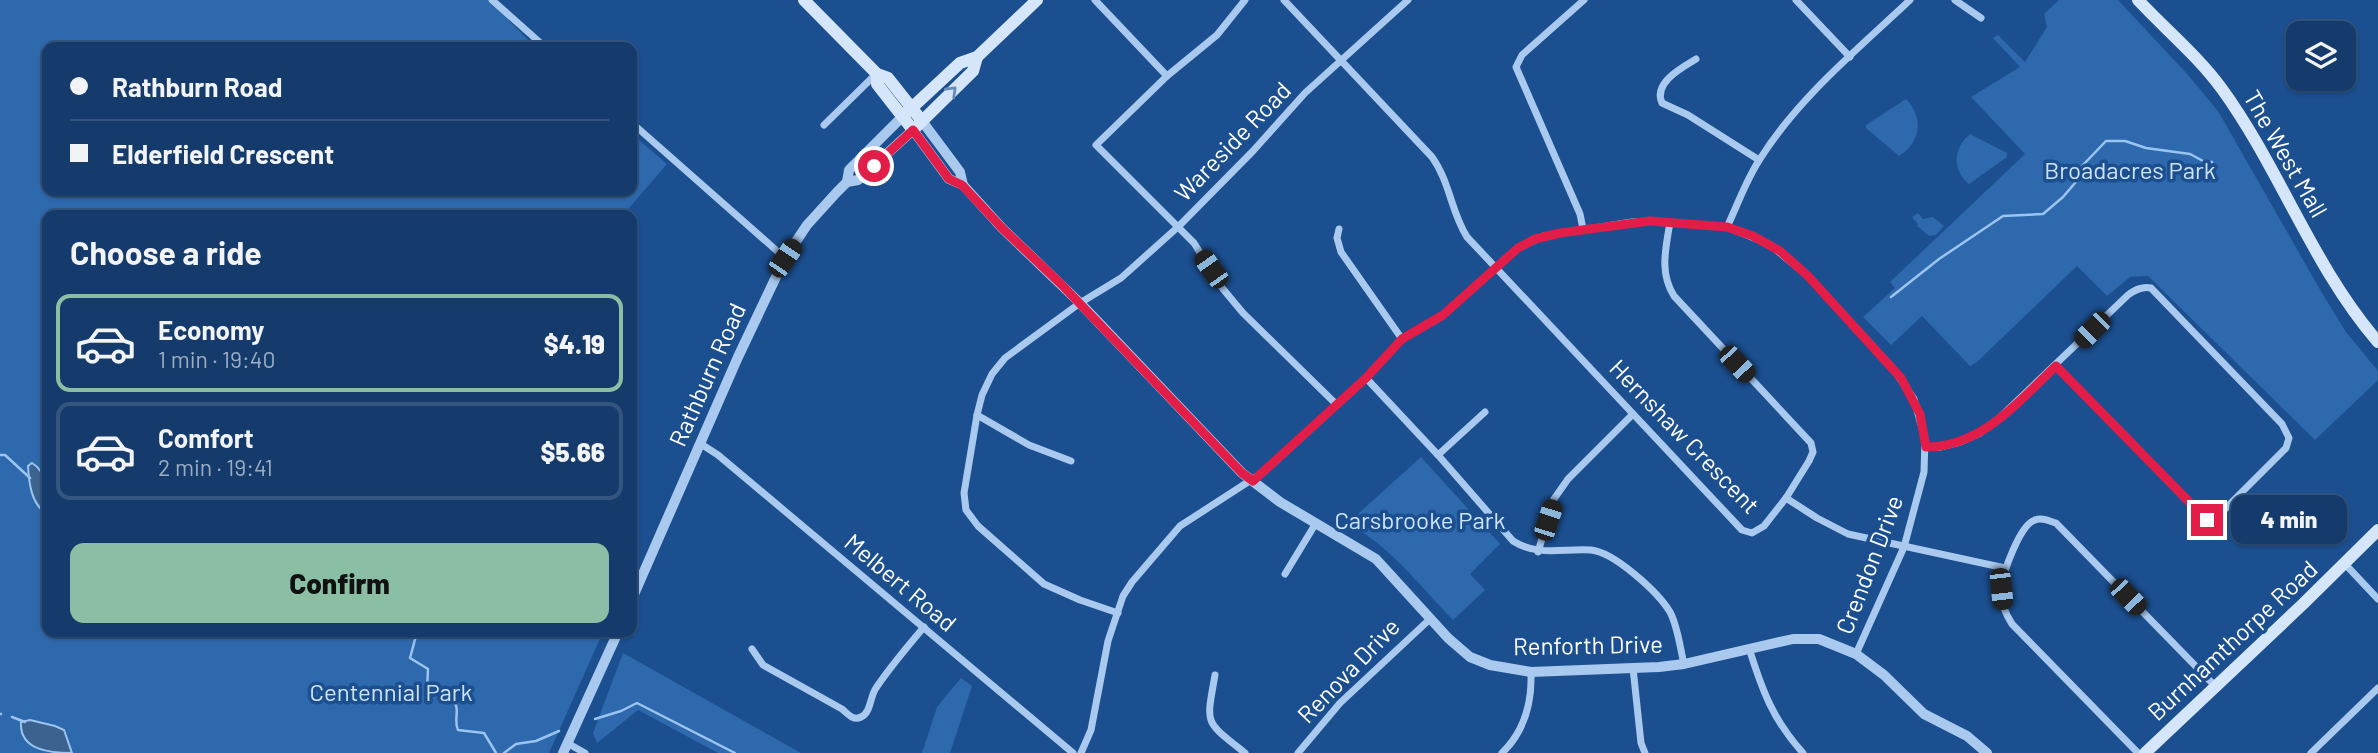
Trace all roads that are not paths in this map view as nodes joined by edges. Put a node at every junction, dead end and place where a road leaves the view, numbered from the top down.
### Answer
1 (492, 0) edge
2 (804, 0) edge
3 (1037, 0) edge
4 (1095, 0) edge
5 (1245, 0) edge
6 (1284, 0) edge
7 (1408, 0) edge
8 (1584, 0) edge
9 (1796, 0) edge
10 (1910, 0) edge
11 (1955, 0) edge
12 (2138, 0) edge
13 (1981, 18) dead end
14 (539, 42) edge
15 (977, 57) junction
16 (1850, 57) junction
17 (1696, 59) dead end
18 (1340, 60) junction
19 (877, 74) junction
20 (1167, 76) junction
21 (907, 113) junction
22 (824, 125) dead end
23 (917, 126) junction
24 (637, 127) edge
25 (1759, 160) junction
26 (847, 182) junction
27 (1670, 222) junction
28 (1179, 226) junction
29 (1727, 227) junction
30 (1339, 229) dead end
31 (1583, 229) junction
32 (785, 258) junction
33 (1496, 267) junction
34 (1080, 303) junction
35 (1402, 339) junction
36 (2378, 342) edge
37 (2056, 366) junction
38 (1366, 378) junction
39 (1337, 405) junction
40 (1485, 412) dead end
41 (1633, 414) junction
42 (977, 415) junction
43 (701, 444) junction
44 (1926, 447) junction
45 (1438, 455) junction
46 (1072, 461) dead end
47 (1253, 481) junction
48 (1786, 498) junction
49 (1316, 523) junction
50 (2378, 530) edge
51 (1904, 547) junction
52 (1538, 552) junction
53 (2345, 564) junction
54 (2006, 568) junction
55 (1285, 574) dead end
56 (637, 588) edge
57 (2378, 600) edge
58 (1118, 613) junction
59 (1430, 619) junction
60 (924, 628) junction
61 (616, 637) edge
62 (1749, 648) junction
63 (752, 649) dead end
64 (1856, 654) junction
65 (1684, 664) junction
66 (1633, 668) junction
67 (1531, 671) junction
68 (1215, 675) dead end
69 (2215, 686) junction
70 (2378, 688) edge
71 (565, 748) edge
72 (585, 753) edge
73 (1073, 753) edge
74 (1081, 753) edge
75 (1245, 753) edge
76 (1298, 753) edge
77 (1502, 753) edge
78 (1645, 753) edge
79 (1803, 753) edge
80 (1987, 753) edge
81 (2138, 753) edge
82 (2145, 753) edge
83 (2311, 753) edge

1 - 14 street
2 - 19 main road, Renforth Drive
3 - 15 main road, Rathburn Road
4 - 20 street
5 - 20 street
6 - 18 street, Hernshaw Crescent
7 - 18 street, Wareside Road
8 - 31 street
9 - 16 street
10 - 16 street
11 - 13 street
12 - 36 main road, The West Mall
15 - 21 main road, Rathburn Road
23 -> 15 main road, Rathburn Road
16 - 25 street
17 - 25 street
18 - 28 street, Wareside Road
18 - 33 street, Hernshaw Crescent
19 - 21 main road, Renforth Drive
19 - 22 street
20 - 28 street
21 - 23 main road, Renforth Drive
21 - 26 street, Rathburn Road
23 - 26 street, Rathburn Road
23 - 34 street, Renforth Drive
24 - 32 street
25 - 29 street
26 - 32 street, Rathburn Road
27 - 29 street, Crendon Drive
27 - 31 street, Crendon Drive
27 - 48 street, Hernshaw Crescent
28 - 34 street, Wareside Road
28 - 39 street
29 - 44 street, Crendon Drive
30 - 35 street
31 - 33 street, Crendon Drive
32 - 43 street, Rathburn Road
33 - 35 street, Crendon Drive
33 - 41 street, Hernshaw Crescent
34 - 42 street, Wareside Road
34 - 47 street, Renforth Drive
35 - 38 street, Crendon Drive
37 - 37 street
37 - 44 street
38 - 39 street, Crendon Drive
38 - 45 street
39 - 47 street, Crendon Drive
40 - 45 street
41 - 48 street, Hernshaw Crescent
41 - 52 street
42 - 46 street
42 - 58 street, Wareside Road
43 - 56 street, Rathburn Road
43 - 60 street, Melbert Road
44 - 51 street, Crendon Drive
45 - 52 street
47 - 49 street, Renforth Drive
47 - 58 street, Crendon Drive
48 - 51 street
49 - 55 street
49 - 59 street, Renforth Drive
50 - 53 main road, Burnhamthorpe Road
51 - 54 street
51 - 64 street, Crendon Drive
52 - 65 street
53 - 57 street
53 - 69 main road, Burnhamthorpe Road
54 - 69 street
54 - 81 street
58 - 74 street, Crendon Drive
59 - 67 street, Renforth Drive
59 - 76 street, Renova Drive
60 - 63 street
60 - 73 street, Melbert Road
61 - 71 street
62 - 64 street, Renforth Drive
62 - 65 street, Renforth Drive
62 - 79 street
64 - 80 street, Renforth Drive
65 - 66 street, Renforth Drive
66 - 67 street, Renforth Drive
66 - 78 street
67 - 77 street
68 - 75 street
69 - 82 main road, Burnhamthorpe Road
70 - 83 street
71 - 72 street

